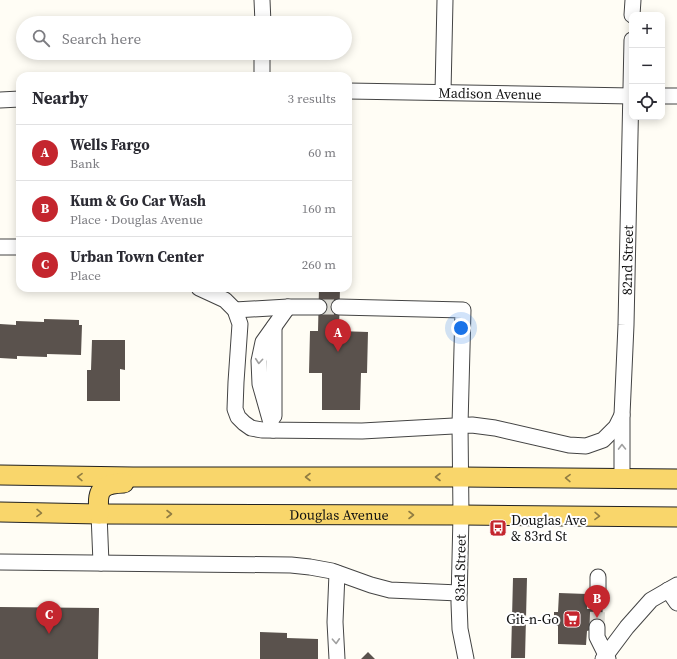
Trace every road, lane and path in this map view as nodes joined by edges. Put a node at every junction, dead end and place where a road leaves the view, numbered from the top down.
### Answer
1 (262, 0) edge
2 (445, 0) edge
3 (633, 0) edge
4 (632, 12) edge
5 (262, 16) edge
6 (632, 48) edge
7 (262, 60) edge
8 (262, 72) edge
9 (632, 84) edge
10 (352, 91) edge
11 (443, 92) junction
12 (629, 96) edge
13 (665, 96) edge
14 (677, 96) edge
15 (16, 99) edge
16 (0, 100) edge
17 (631, 120) edge
18 (0, 247) edge
19 (16, 248) edge
20 (208, 292) edge
21 (288, 306) junction
22 (319, 307) tunnel mouth
23 (339, 307) tunnel mouth
24 (235, 310) junction
25 (622, 415) junction
26 (460, 425) junction
27 (273, 430) junction
28 (0, 475) edge
29 (190, 477) junction
30 (461, 477) junction
31 (622, 479) junction
32 (677, 479) edge
33 (0, 512) edge
34 (99, 514) junction
35 (461, 515) junction
36 (677, 517) edge
37 (0, 562) edge
38 (101, 563) junction
39 (337, 573) junction
40 (598, 577) dead end
41 (672, 587) edge
42 (459, 593) junction
43 (598, 600) tunnel mouth
44 (677, 603) edge
45 (597, 627) tunnel mouth
46 (605, 658) edge
47 (337, 659) edge
48 (466, 659) edge

1 - 5 street
2 - 11 street
3 - 4 street
6 - 9 street, 82nd Street
7 - 8 street
10 - 11 street, Madison Avenue
11 - 12 street, Madison Avenue
13 - 14 street
15 - 16 street
17 - 25 street, 82nd Street
18 - 19 street
20 - 24 street
21 - 22 street
21 - 24 street
21 - 27 street
23 - 26 street, 83rd Street
24 - 27 street
25 - 26 street
31 -> 25 street, 82nd Street
26 - 27 street
26 - 30 street, 83rd Street
29 -> 28 main road
30 -> 29 main road
29 - 34 main road
31 -> 30 main road
30 - 35 street, 83rd Street
31 - 32 main road
33 -> 34 main road, Douglas Avenue
34 -> 35 main road, Douglas Avenue
34 - 38 street
35 -> 36 main road, Douglas Avenue
35 - 42 street, 83rd Street
37 - 38 street
38 - 39 street
39 - 42 street
39 -> 47 street
40 - 43 street
41 - 44 street
41 - 46 street
42 - 48 street, 83rd Street
45 - 46 street

